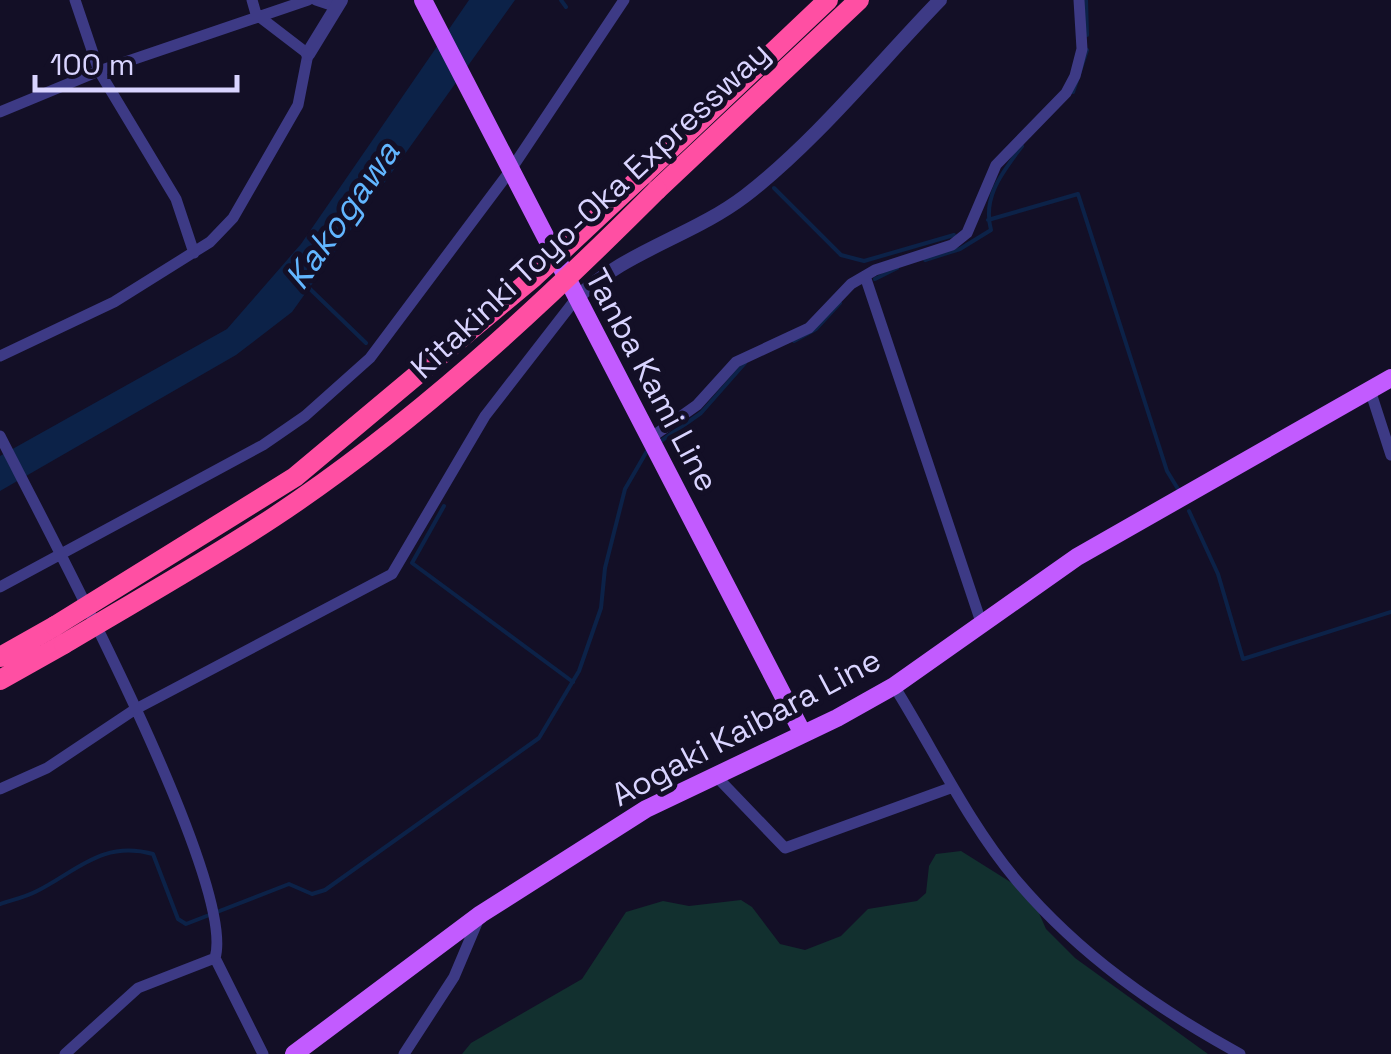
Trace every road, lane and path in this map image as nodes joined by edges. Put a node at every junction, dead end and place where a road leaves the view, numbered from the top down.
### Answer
1 (75, 0) edge
2 (252, 0) edge
3 (308, 0) edge
4 (316, 0) edge
5 (423, 0) edge
6 (624, 0) edge
7 (828, 0) edge
8 (860, 0) edge
9 (940, 0) edge
10 (1079, 0) edge
11 (339, 3) edge
12 (256, 14) junction
13 (308, 54) junction
14 (99, 71) junction
15 (0, 112) edge
16 (507, 166) junction
17 (650, 182) junction
18 (194, 253) junction
19 (865, 276) junction
20 (575, 300) junction
21 (0, 356) edge
22 (1391, 378) edge
23 (1370, 390) junction
24 (0, 436) edge
25 (649, 439) junction
26 (1391, 455) edge
27 (58, 550) junction
28 (0, 587) edge
29 (981, 622) junction
30 (60, 635) junction
31 (0, 657) edge
32 (0, 680) edge
33 (894, 686) junction
34 (134, 710) junction
35 (803, 734) junction
36 (713, 773) junction
37 (952, 787) junction
38 (0, 789) edge
39 (480, 914) junction
40 (215, 958) junction
41 (65, 1054) edge
42 (262, 1054) edge
43 (294, 1054) edge
44 (404, 1054) edge
45 (1240, 1054) edge

1 - 14 street
2 - 12 street
3 - 12 street
4 - 11 street
5 - 16 main road, Tanba Kami Line
6 - 16 street
7 - 17 highway, Kitakinki Toyo-Oka Expressway
8 - 17 highway, Kitakinki Toyo-Oka Expressway
9 - 20 street
10 - 19 street
11 - 13 street
12 - 13 street
12 - 14 street
13 - 18 street
14 - 15 street
14 - 18 street
16 - 20 main road, Tanba Kami Line
16 - 27 street
17 - 30 highway, Kitakinki Toyo-Oka Expressway, bridge
18 - 21 street
19 - 25 street
19 - 29 street
20 - 25 main road, Tanba Kami Line
20 - 34 street
22 - 23 main road, Aogaki Kaibara Line
23 - 26 street
23 - 29 main road, Aogaki Kaibara Line
24 - 27 street
25 - 35 main road, Tanba Kami Line
27 - 28 street
27 - 34 street
29 - 33 main road, Aogaki Kaibara Line
30 - 31 highway, Kitakinki Toyo-Oka Expressway
30 - 32 highway, Kitakinki Toyo-Oka Expressway
33 - 35 main road, Aogaki Kaibara Line
33 - 37 street
34 - 38 street
34 - 40 street
35 - 36 main road, Aogaki Kaibara Line
36 - 37 street
36 - 39 main road, Aogaki Kaibara Line
37 - 45 street
39 - 43 main road, Aogaki Kaibara Line
39 - 44 street
40 - 41 street
40 - 42 street

